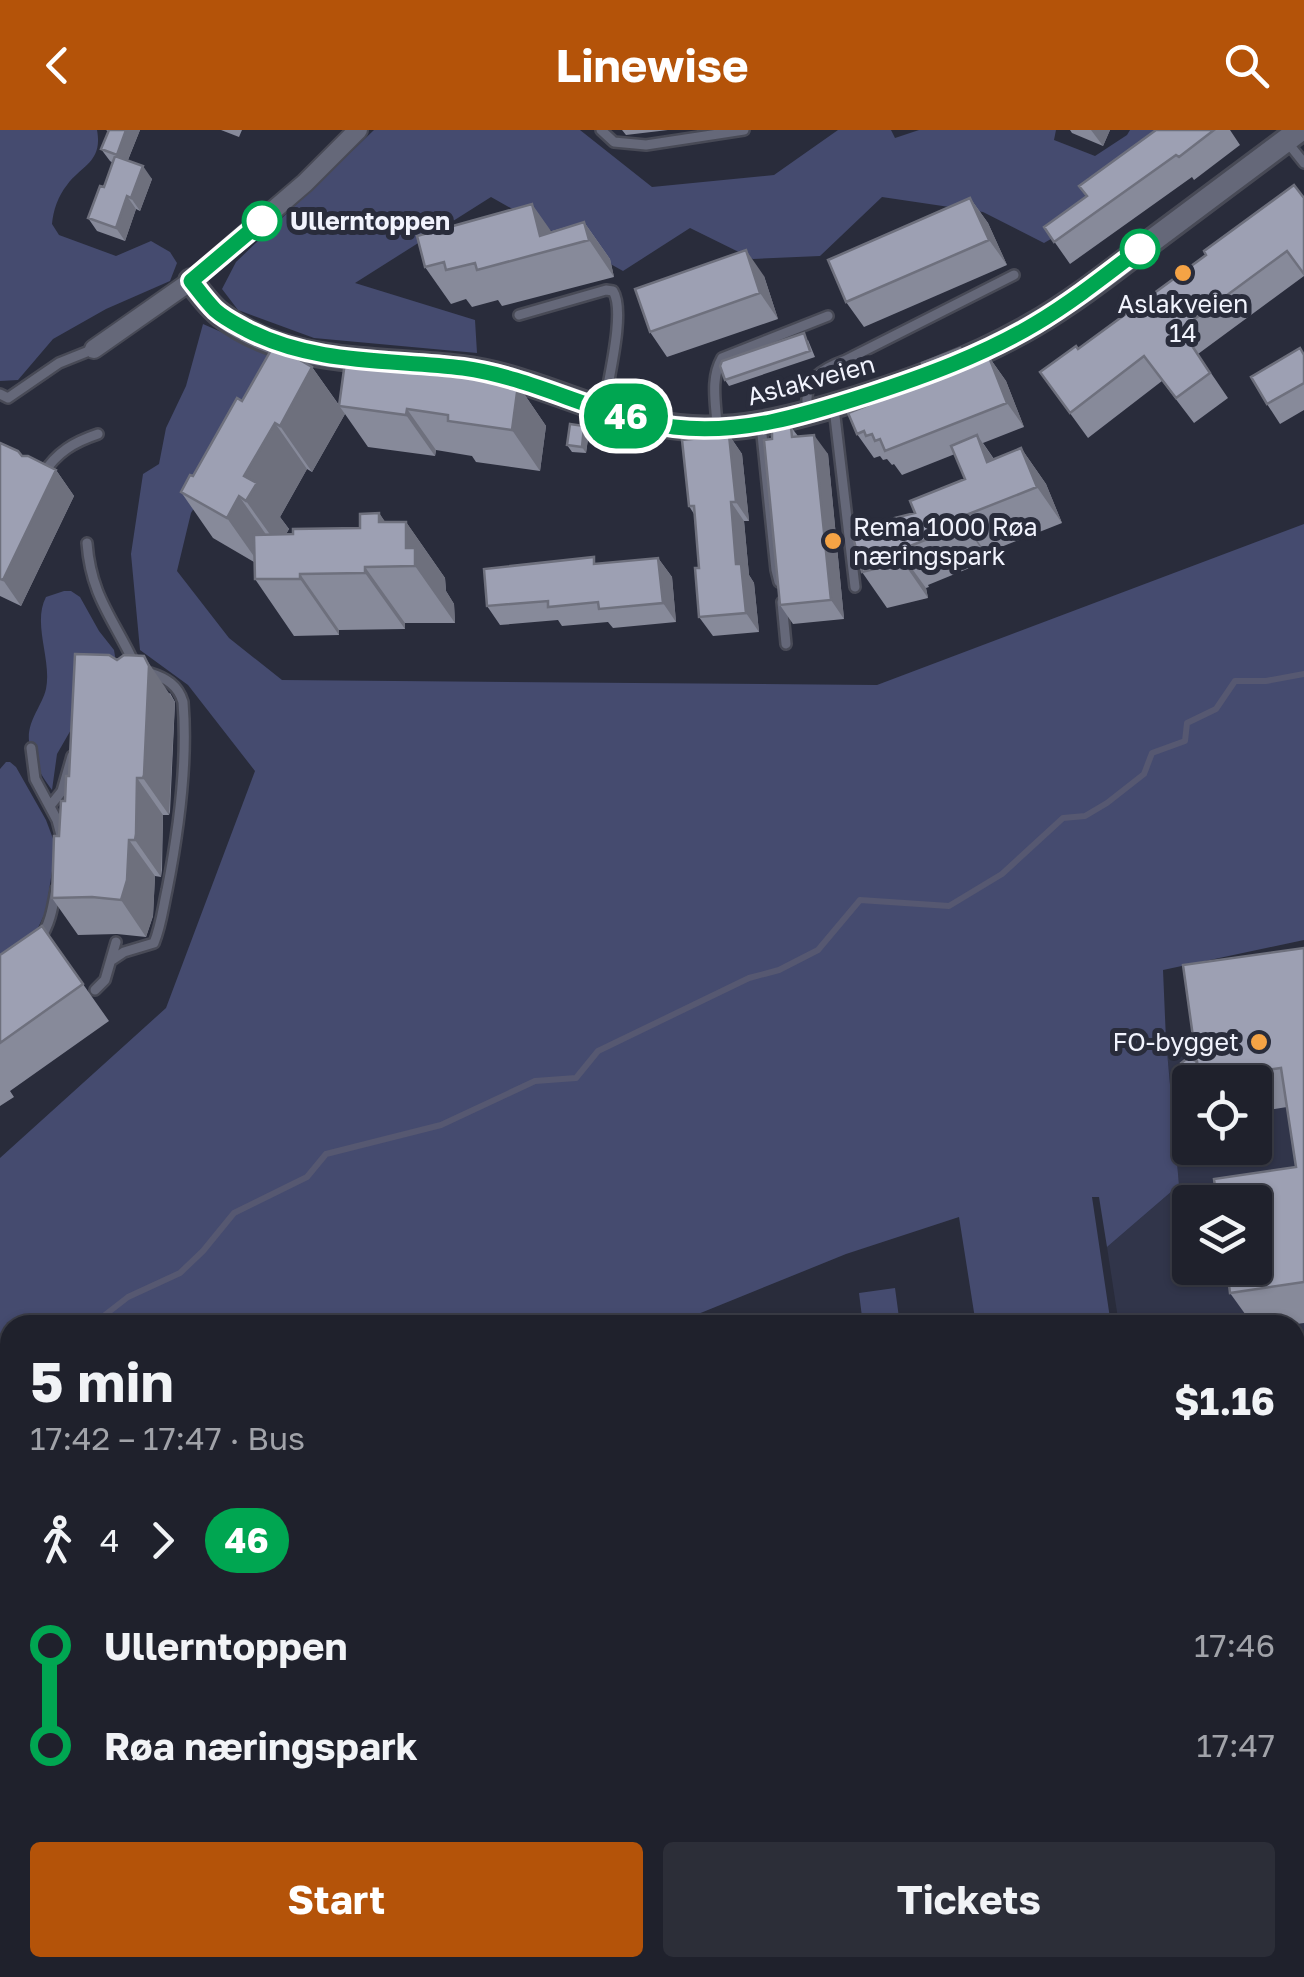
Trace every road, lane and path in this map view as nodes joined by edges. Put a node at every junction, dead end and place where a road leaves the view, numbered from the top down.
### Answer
1 (358, 130) edge
2 (600, 130) edge
3 (744, 130) edge
4 (1293, 135) edge
5 (1304, 162) edge
6 (1014, 275) dead end
7 (191, 281) junction
8 (518, 315) dead end
9 (828, 316) dead end
10 (94, 350) joint
11 (3, 398) edge
12 (834, 405) junction
13 (603, 409) junction
14 (809, 412) junction
15 (761, 424) junction
16 (717, 429) junction
17 (98, 434) dead end
18 (43, 474) edge
19 (87, 543) dead end
20 (854, 587) dead end
21 (786, 644) dead end
22 (74, 744) edge
23 (31, 748) dead end
24 (50, 806) junction
25 (61, 854) edge
26 (56, 882) edge
27 (116, 942) dead end
28 (34, 947) edge
29 (112, 960) junction
30 (95, 990) dead end

1 - 7 street
2 - 3 lane
4 - 5 lane, Aslakveien
4 - 12 street, Aslakveien
6 - 14 lane
7 - 10 street
7 - 13 street, Aslakveien
8 - 13 lane
9 - 16 lane
10 - 11 lane
12 - 14 street, Aslakveien
12 - 20 lane
13 - 16 street, Aslakveien
14 - 15 street, Aslakveien
15 - 16 street, Aslakveien
15 - 21 lane
17 - 18 lane
19 - 29 lane
22 - 24 lane
23 - 24 lane
24 - 25 lane
26 - 28 lane
27 - 29 lane
29 - 30 lane

